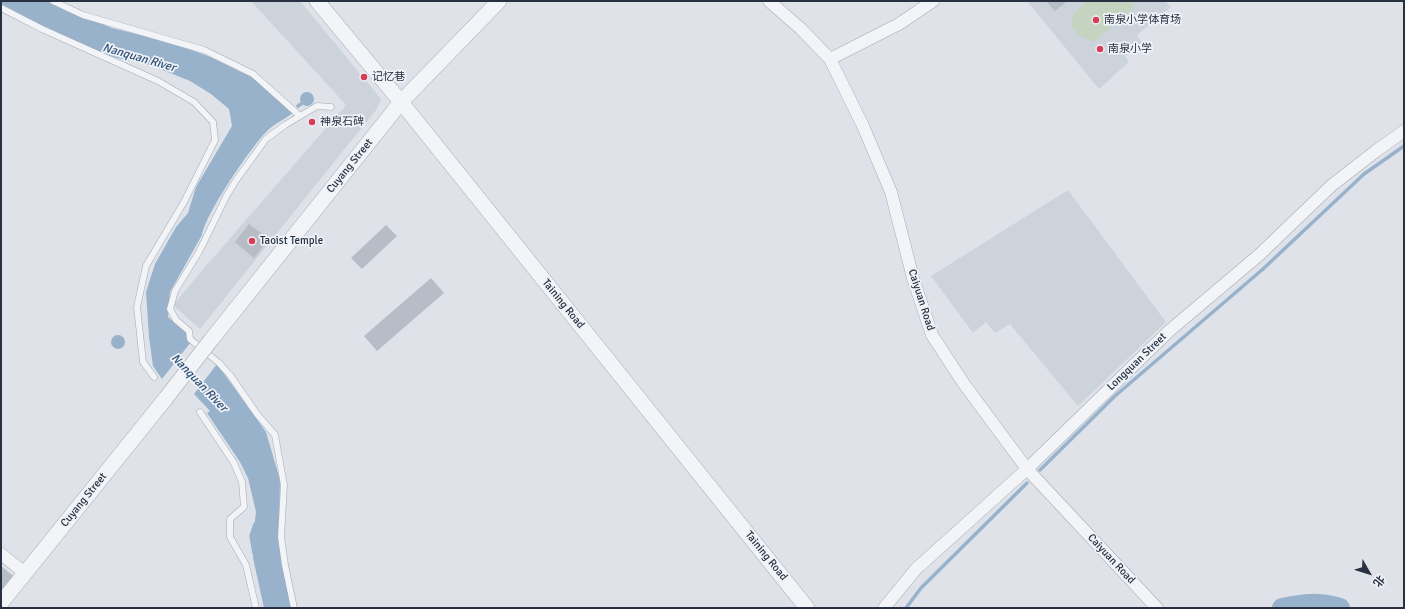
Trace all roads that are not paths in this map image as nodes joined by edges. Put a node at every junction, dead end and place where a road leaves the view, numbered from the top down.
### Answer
1 (53, 1) edge
2 (317, 1) edge
3 (499, 1) edge
4 (769, 1) edge
5 (933, 1) edge
6 (1, 8) edge
7 (830, 59) junction
8 (401, 102) junction
9 (331, 107) dead end
10 (300, 116) junction
11 (1404, 131) edge
12 (154, 377) dead end
13 (200, 412) dead end
14 (1027, 470) junction
15 (1, 554) edge
16 (25, 573) junction
17 (1, 603) edge
18 (886, 607) edge
19 (256, 608) edge
20 (294, 608) edge
21 (807, 608) edge
22 (1157, 608) edge

1 - 10 lane
2 - 8 street, Taining Road
3 - 8 street, Cuyang Street
4 - 7 street, Caiyuan Road
5 - 7 street
6 - 12 lane
7 - 14 street, Caiyuan Road
8 - 16 street, Cuyang Street, bridge
8 - 21 street, Taining Road
9 - 10 lane
10 - 20 lane
11 - 14 street, Longquan Street
13 - 19 lane
14 - 18 street, Longquan Street
14 - 22 street, Caiyuan Road
15 - 16 street
16 - 17 street, Cuyang Street

